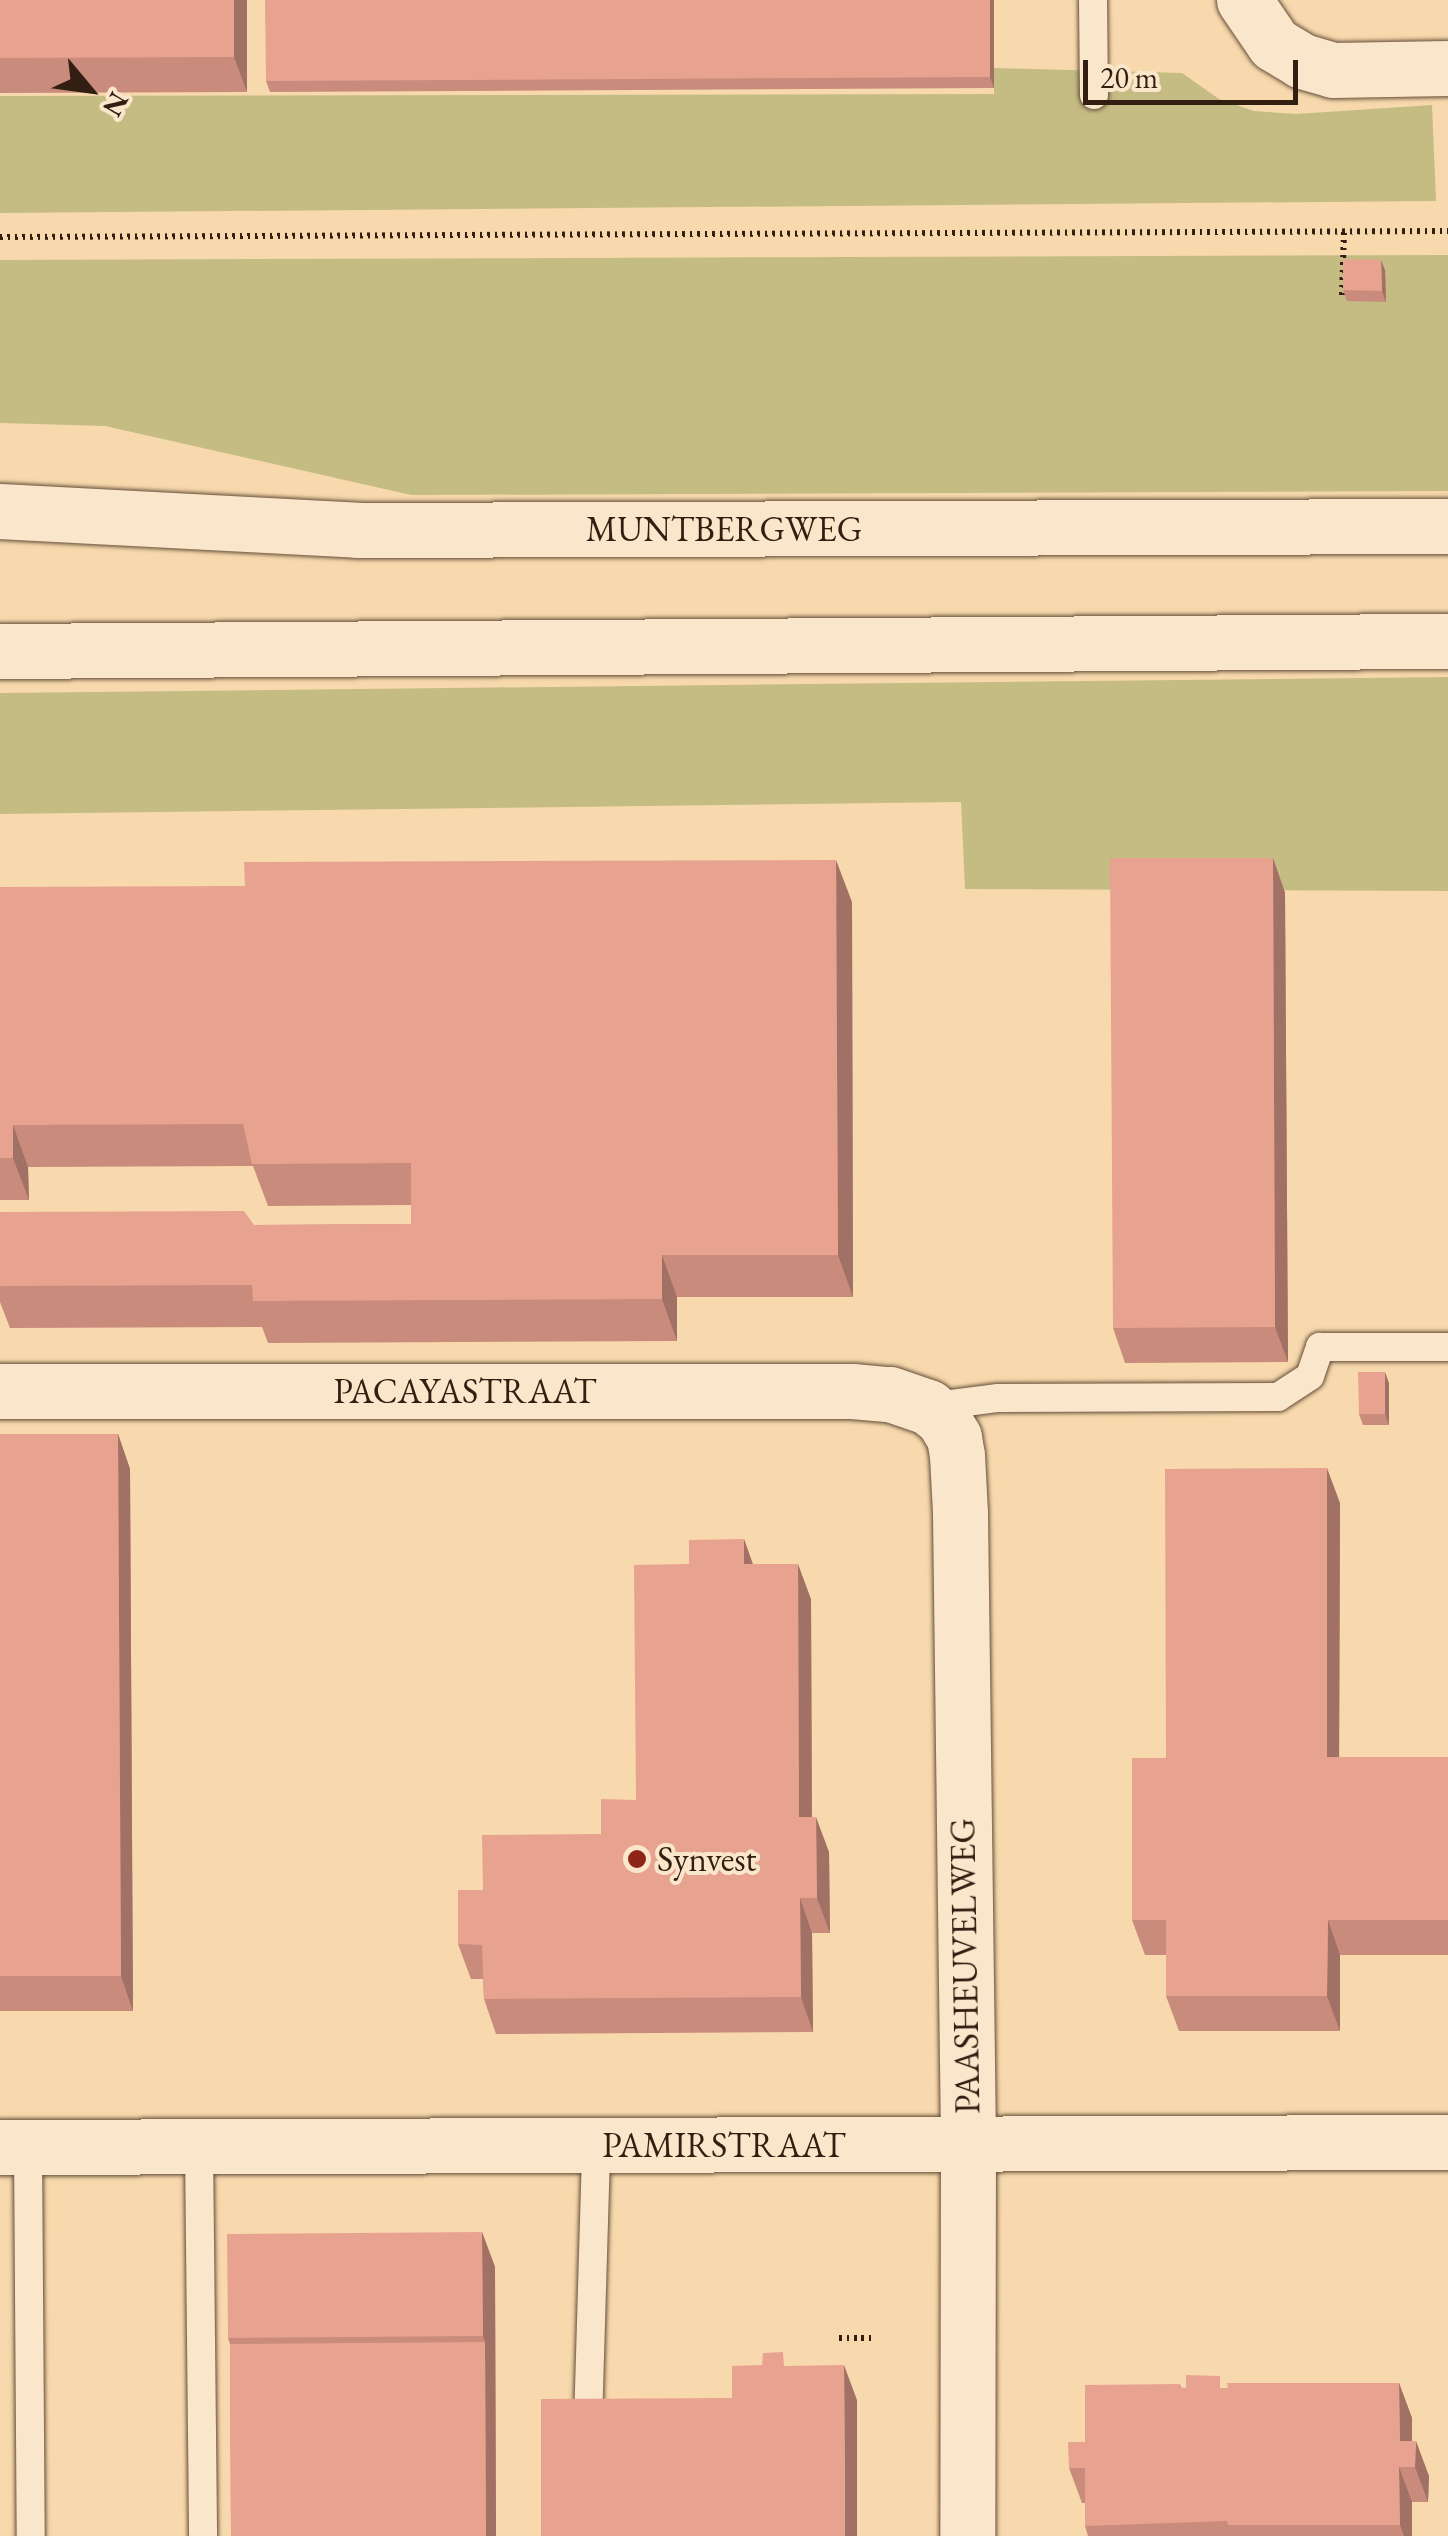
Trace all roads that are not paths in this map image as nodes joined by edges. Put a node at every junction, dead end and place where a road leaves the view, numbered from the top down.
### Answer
1 (1093, 0) edge
2 (1244, 0) edge
3 (1448, 68) edge
4 (1094, 94) dead end
5 (0, 511) edge
6 (1448, 526) edge
7 (1448, 641) edge
8 (0, 652) edge
9 (1448, 1347) edge
10 (0, 1391) edge
11 (928, 1407) junction
12 (1448, 2142) edge
13 (968, 2144) junction
14 (596, 2146) junction
15 (14, 2147) edge
16 (200, 2147) junction
17 (588, 2423) edge
18 (31, 2536) edge
19 (203, 2536) edge
20 (967, 2536) edge

1 - 4 lane
2 - 3 street
5 - 6 street, MUNTBERGWEG
7 - 8 street
9 - 11 lane
10 - 11 street, PACAYASTRAAT
11 - 13 street, PAASHEUVELWEG
12 - 13 street, PAMIRSTRAAT
13 - 14 street, PAMIRSTRAAT
13 - 20 street, PAASHEUVELWEG
14 - 16 street, PAMIRSTRAAT
14 - 17 lane
15 - 16 street, PAMIRSTRAAT
15 - 18 lane
16 - 19 lane

